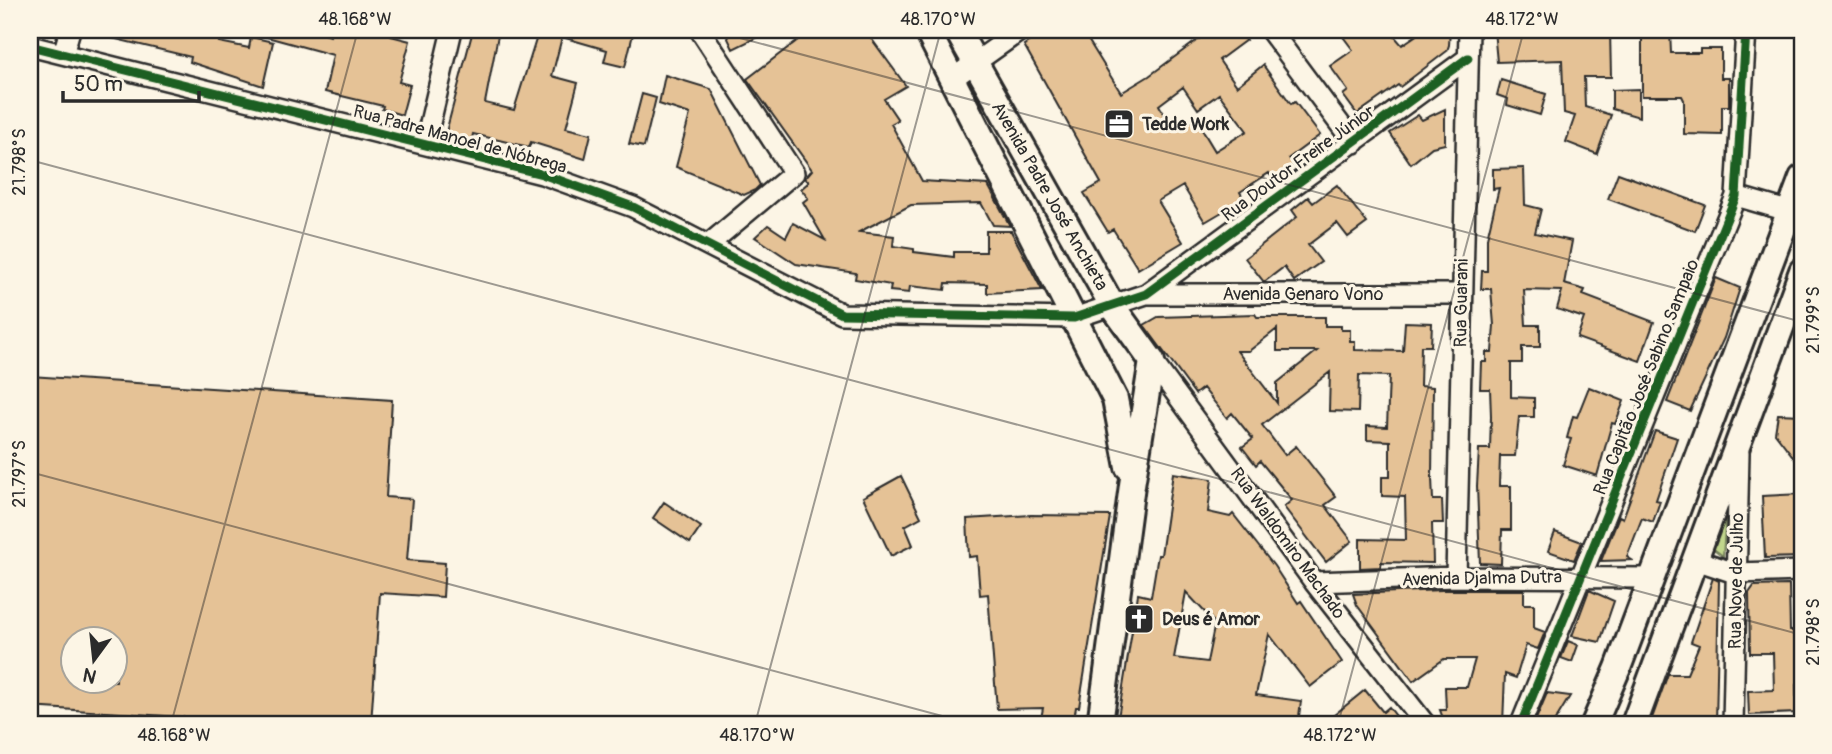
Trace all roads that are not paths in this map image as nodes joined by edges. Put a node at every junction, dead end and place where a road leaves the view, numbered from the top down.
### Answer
1 (70, 30) edge
2 (452, 30) edge
3 (700, 30) edge
4 (927, 30) edge
5 (957, 30) edge
6 (1021, 30) edge
7 (1270, 30) edge
8 (1469, 30) edge
9 (1746, 30) edge
10 (30, 46) edge
11 (64, 54) junction
12 (1468, 58) junction
13 (975, 64) junction
14 (952, 79) junction
15 (1354, 143) junction
16 (425, 144) junction
17 (1802, 178) edge
18 (1736, 196) junction
19 (1791, 212) junction
20 (708, 244) junction
21 (1802, 271) edge
22 (1146, 294) junction
23 (1461, 295) junction
24 (1113, 307) junction
25 (1795, 312) edge
26 (1074, 318) junction
27 (1152, 361) junction
28 (1739, 438) junction
29 (1132, 485) junction
30 (1672, 520) junction
31 (1696, 560) junction
32 (1802, 571) edge
33 (1735, 573) junction
34 (1456, 577) junction
35 (1582, 577) junction
36 (1650, 578) junction
37 (1314, 582) junction
38 (1100, 724) edge
39 (1424, 724) edge
40 (1521, 724) edge
41 (1594, 724) edge
42 (1634, 724) edge
43 (1733, 724) edge

1 - 11 street
2 - 16 street
3 - 20 street
4 - 14 main road, Avenida Padre José Anchieta
5 - 13 main road, Avenida Padre José Anchieta
6 - 13 street
7 - 15 street
8 - 12 street, Rua Guarani
9 - 18 street, Rua Capitão José Sabino Sampaio
10 - 11 street, Rua Padre Manoel de Nóbrega
11 - 16 street, Rua Padre Manoel de Nóbrega
12 - 15 street, Rua Doutor Freire Júnior
12 - 23 street, Rua Guarani
13 - 14 street
13 - 24 main road, Avenida Padre José Anchieta
14 - 26 main road, Avenida Padre José Anchieta
15 - 22 street, Rua Doutor Freire Júnior
16 - 20 street, Rua Padre Manoel de Nóbrega
17 - 19 main road
18 - 19 street
18 - 35 street, Rua Capitão José Sabino Sampaio
19 - 30 main road
20 - 26 street, Rua Padre Manoel de Nóbrega
21 - 25 main road
22 - 23 street, Avenida Genaro Vono
22 - 24 street, Rua Padre Manoel de Nóbrega
23 - 34 street, Rua Guarani
24 - 26 street, Rua Padre Manoel de Nóbrega
24 - 27 main road, Avenida Padre José Anchieta
25 - 28 main road
26 - 29 main road, Avenida Padre José Anchieta
27 - 29 main road
27 - 37 street, Rua Waldomiro Machado
28 - 31 main road
28 - 33 street, Rua Nove de Julho
29 - 38 main road
30 - 31 main road
30 - 36 main road
31 - 33 street
31 - 42 main road
32 - 33 street
33 - 43 street, Rua Nove de Julho
34 - 35 street, Avenida Djalma Dutra
34 - 37 street, Avenida Djalma Dutra
35 - 36 street, Avenida Djalma Dutra
35 - 40 street, Rua Capitão José Sabino Sampaio
36 - 41 main road
37 - 39 street, Rua Waldomiro Machado

